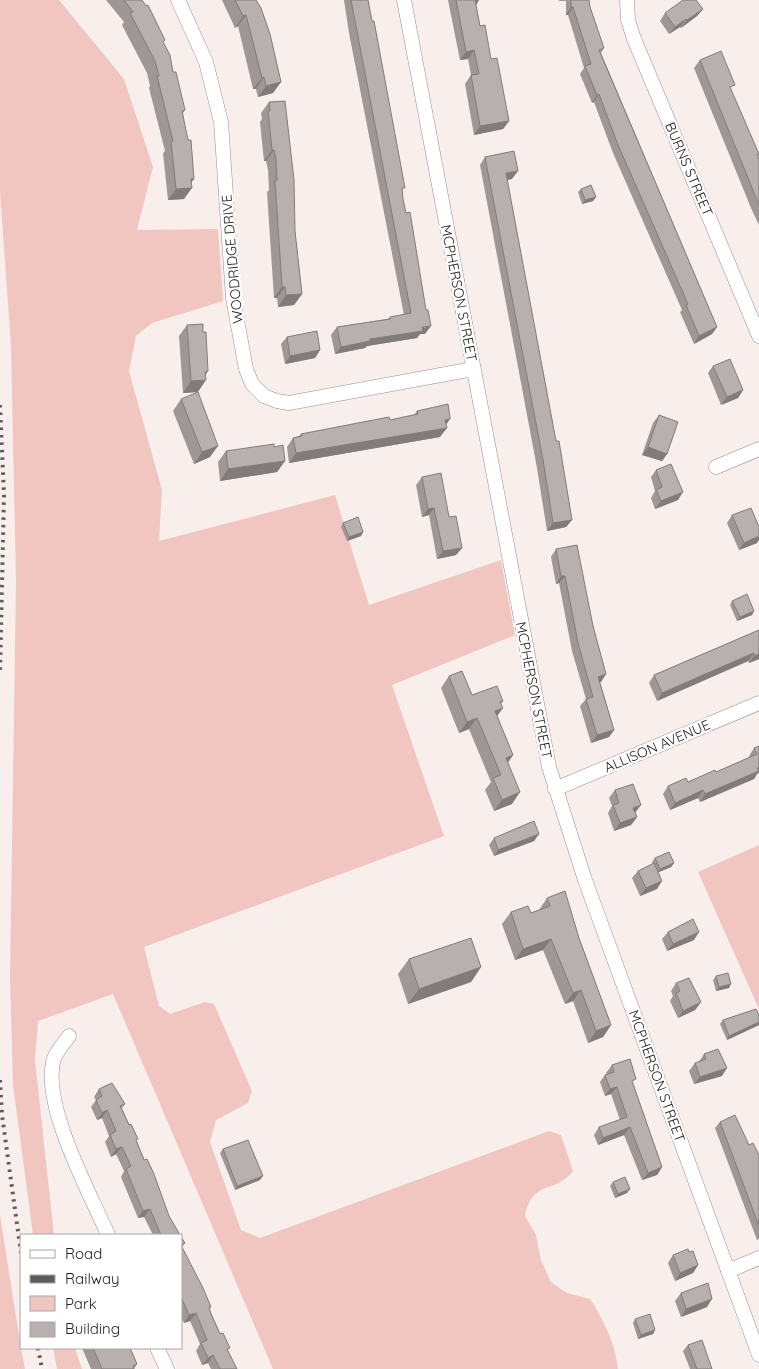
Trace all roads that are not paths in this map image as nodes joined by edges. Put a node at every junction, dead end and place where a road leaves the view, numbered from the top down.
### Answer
1 (178, 0) edge
2 (404, 0) edge
3 (627, 0) edge
4 (759, 336) edge
5 (473, 369) junction
6 (759, 449) edge
7 (716, 467) dead end
8 (759, 703) edge
9 (555, 789) junction
10 (68, 1036) dead end
11 (108, 1234) edge
12 (759, 1258) edge
13 (728, 1271) junction
14 (157, 1349) edge
15 (759, 1355) edge
16 (167, 1369) edge

1 - 5 street, WOODRIDGE DRIVE
2 - 5 street, MCPHERSON STREET
3 - 4 street, BURNS STREET
5 - 9 street, MCPHERSON STREET
6 - 7 street
8 - 9 street, ALLISON AVENUE
9 - 13 street, MCPHERSON STREET
10 - 11 street
12 - 13 street
13 - 15 street, MCPHERSON STREET
14 - 16 street

